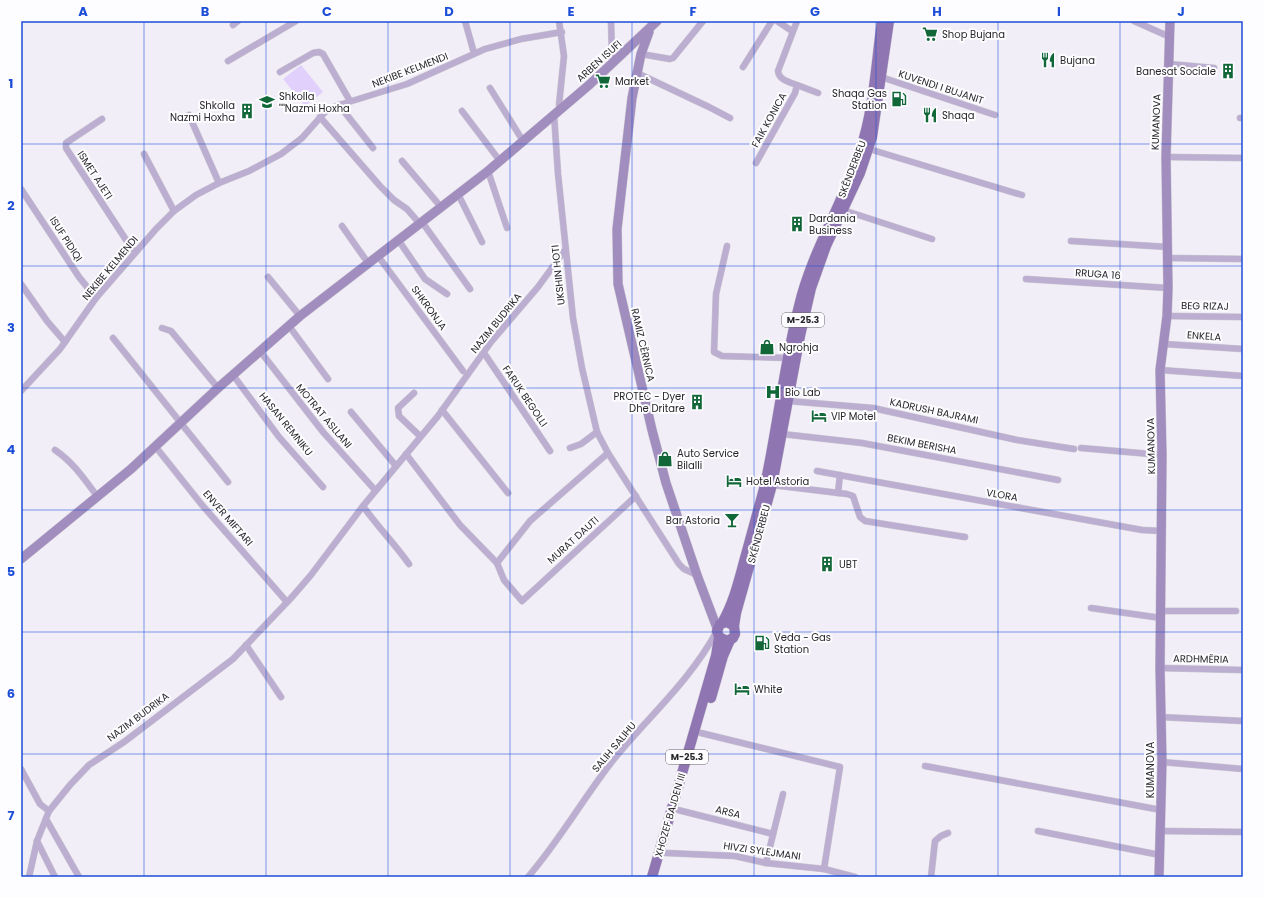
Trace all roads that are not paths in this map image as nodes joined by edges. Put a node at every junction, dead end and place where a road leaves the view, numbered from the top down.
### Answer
1 (238, 21) edge
2 (296, 21) edge
3 (465, 21) edge
4 (559, 21) edge
5 (611, 21) edge
6 (703, 21) edge
7 (772, 21) edge
8 (777, 21) edge
9 (797, 21) edge
10 (882, 21) edge
11 (889, 21) edge
12 (1134, 21) edge
13 (1170, 21) edge
14 (653, 23) edge
15 (233, 25) dead end
16 (792, 31) junction
17 (562, 32) junction
18 (1170, 37) junction
19 (474, 53) junction
20 (641, 54) junction
21 (614, 61) junction
22 (228, 62) dead end
23 (1169, 64) junction
24 (743, 67) dead end
25 (1214, 68) dead end
26 (280, 72) dead end
27 (637, 73) junction
28 (881, 77) junction
29 (797, 85) junction
30 (490, 88) dead end
31 (818, 93) dead end
32 (350, 101) junction
33 (339, 105) junction
34 (462, 111) dead end
35 (558, 112) junction
36 (189, 115) dead end
37 (995, 115) dead end
38 (320, 117) junction
39 (730, 118) dead end
40 (102, 119) dead end
41 (523, 141) junction
42 (373, 148) dead end
43 (869, 148) junction
44 (144, 154) dead end
45 (1166, 157) junction
46 (1243, 158) edge
47 (402, 161) dead end
48 (500, 161) junction
49 (756, 164) dead end
50 (488, 171) junction
51 (220, 183) junction
52 (21, 189) edge
53 (458, 194) junction
54 (1022, 195) dead end
55 (441, 207) junction
56 (844, 210) junction
57 (174, 211) junction
58 (421, 223) junction
59 (342, 226) dead end
60 (507, 228) dead end
61 (932, 239) dead end
62 (399, 241) junction
63 (1071, 241) dead end
64 (482, 242) dead end
65 (727, 246) dead end
66 (1168, 247) junction
67 (565, 250) junction
68 (136, 252) junction
69 (378, 256) junction
70 (1168, 258) junction
71 (1243, 259) edge
72 (368, 263) junction
73 (268, 278) dead end
74 (1026, 279) dead end
75 (21, 284) edge
76 (1168, 288) junction
77 (470, 289) dead end
78 (447, 294) dead end
79 (96, 298) junction
80 (300, 316) junction
81 (1167, 316) junction
82 (1243, 317) edge
83 (289, 326) junction
84 (162, 328) dead end
85 (113, 338) dead end
86 (65, 342) junction
87 (1164, 344) junction
88 (1243, 349) edge
89 (260, 351) junction
90 (484, 352) junction
91 (788, 358) junction
92 (1160, 370) junction
93 (462, 371) dead end
94 (233, 375) junction
95 (1243, 376) edge
96 (328, 379) dead end
97 (218, 388) junction
98 (21, 391) edge
99 (414, 393) dead end
100 (788, 401) junction
101 (442, 410) junction
102 (351, 412) dead end
103 (180, 422) junction
104 (597, 432) junction
105 (782, 434) junction
106 (420, 436) junction
107 (155, 446) junction
108 (570, 448) dead end
109 (55, 450) dead end
110 (550, 451) dead end
111 (608, 453) junction
112 (406, 454) junction
113 (1162, 455) junction
114 (396, 466) junction
115 (818, 471) dead end
116 (840, 475) junction
117 (1058, 480) dead end
118 (228, 482) dead end
119 (772, 485) junction
120 (323, 487) dead end
121 (376, 490) junction
122 (508, 493) dead end
123 (838, 493) junction
124 (97, 496) junction
125 (636, 496) junction
126 (363, 506) junction
127 (1162, 531) junction
128 (965, 537) dead end
129 (21, 559) edge
130 (497, 563) junction
131 (408, 564) dead end
132 (697, 575) junction
133 (287, 602) junction
134 (1091, 608) dead end
135 (1236, 611) dead end
136 (1161, 614) junction
137 (722, 623) junction
138 (730, 640) junction
139 (246, 645) junction
140 (1160, 668) junction
141 (1243, 670) edge
142 (281, 698) dead end
143 (1160, 717) junction
144 (1243, 721) edge
145 (701, 733) junction
146 (1162, 762) junction
147 (926, 766) dead end
148 (21, 769) edge
149 (1243, 769) edge
150 (783, 794) dead end
151 (678, 810) junction
152 (1161, 810) junction
153 (49, 811) junction
154 (46, 819) junction
155 (1038, 831) dead end
156 (1161, 831) junction
157 (1243, 832) edge
158 (773, 834) junction
159 (948, 834) dead end
160 (37, 841) junction
161 (666, 853) junction
162 (1160, 855) junction
163 (766, 863) junction
164 (824, 869) junction
165 (29, 877) edge
166 (55, 877) edge
167 (79, 877) edge
168 (528, 877) edge
169 (652, 877) edge
170 (659, 877) edge
171 (855, 877) edge
172 (931, 877) edge
173 (1159, 877) edge

1 - 15 street
2 - 22 street
3 - 19 street
4 - 17 street, UKSHIN HOTI
5 - 21 street
6 - 20 street
7 - 24 street
8 - 16 street
9 - 16 street, FAIK KONICA
10 - 91 main road, SKËNDERBEU / M-25.3
11 - 28 main road, SKËNDERBEU / M-25.3
12 - 18 street
13 - 18 street, KUMANOVA
14 - 20 street, RAMIZ CËRNICA
14 - 21 street, ARBEN ISUFI
16 - 29 street, FAIK KONICA
17 - 19 street, NEKIBE KELMENDI
17 - 35 street, UKSHIN HOTI
18 - 23 street, KUMANOVA
19 - 32 street, NEKIBE KELMENDI
20 - 27 street, RAMIZ CËRNICA
21 - 35 street, ARBEN ISUFI
23 - 25 street
23 - 45 street, KUMANOVA
26 - 32 street
27 - 39 street
27 - 132 street, RAMIZ CËRNICA
28 - 37 street, KUVENDI I BUJANIT
28 - 43 main road, SKËNDERBEU / M-25.3
29 - 31 street, FAIK KONICA
29 - 49 street, FAIK KONICA
30 - 41 street
32 - 33 street, NEKIBE KELMENDI
33 - 38 street, NEKIBE KELMENDI
33 - 42 street
34 - 48 street
35 - 41 street
35 - 67 street, UKSHIN HOTI
36 - 51 street
38 - 51 street, NEKIBE KELMENDI
38 - 58 street
40 - 68 street, ISMET AJETI
41 - 48 street
43 - 54 street, SKËNDERBEU
43 - 56 main road, SKËNDERBEU / M-25.3
44 - 57 street
45 - 46 street
45 - 66 street, KUMANOVA
47 - 55 street
48 - 50 street
50 - 53 street
50 - 60 street
51 - 57 street, NEKIBE KELMENDI
52 - 79 street, ISUF PIDIQI
53 - 55 street
53 - 64 street
55 - 58 street
56 - 61 street, SKËNDERBEU
56 - 100 main road, SKËNDERBEU / M-25.3
57 - 68 street, NEKIBE KELMENDI
58 - 62 street
58 - 77 street
59 - 72 street
62 - 69 street
62 - 78 street
63 - 66 street
65 - 91 street
66 - 70 street, KUMANOVA
67 - 90 street, NAZIM BUDRIKA
67 - 104 street, UKSHIN HOTI
68 - 79 street, NEKIBE KELMENDI
69 - 72 street
69 - 93 street, SHKRONJA
70 - 71 street
70 - 76 street, KUMANOVA
72 - 80 street
73 - 80 street
74 - 76 street, RRUGA 16
75 - 86 street
76 - 81 street, KUMANOVA
79 - 86 street, NEKIBE KELMENDI
80 - 83 street
81 - 82 street, BEG RIZAJ
81 - 87 street, KUMANOVA
83 - 89 street
83 - 96 street
84 - 97 street
85 - 103 street
86 - 98 street, NEKIBE KELMENDI
87 - 88 street, ENKELA
87 - 92 street, KUMANOVA
89 - 94 street
89 - 121 street, MOTRAT ASLLANI
90 - 101 street, NAZIM BUDRIKA
90 - 110 street, FARUK BEGOLLI
91 - 137 main road, SKËNDERBEU / M-25.3
92 - 95 street
92 - 113 street, KUMANOVA
94 - 97 street
94 - 120 street, HASAN REMNIKU
97 - 103 street
99 - 106 street
100 - 105 main road, SKËNDERBEU / M-25.3
100 - 113 street, KADRUSH BAJRAMI
101 - 106 street, NAZIM BUDRIKA
101 - 122 street
102 - 114 street
103 - 107 street
103 - 118 street
104 - 108 street
104 - 111 street, UKSHIN HOTI
105 - 117 street, BEKIM BERISHA
105 - 119 main road, SKËNDERBEU / M-25.3
106 - 112 street, NAZIM BUDRIKA
107 - 124 street
107 - 133 street, ENVER MIFTARI
109 - 124 street
111 - 125 street, UKSHIN HOTI
111 - 130 street
112 - 114 street, NAZIM BUDRIKA
112 - 130 street
113 - 127 street, KUMANOVA
114 - 121 street, NAZIM BUDRIKA
115 - 116 street, VLORA
116 - 123 street
116 - 127 street, VLORA
119 - 123 street
119 - 137 main road, SKËNDERBEU / M-25.3
121 - 126 street, NAZIM BUDRIKA
123 - 128 street
124 - 129 street
125 - 130 street, MURAT DAUTI
125 - 132 street, UKSHIN HOTI
126 - 131 street
126 - 133 street, NAZIM BUDRIKA
127 - 136 street, KUMANOVA
132 - 137 street, RAMIZ CËRNICA
133 - 139 street, NAZIM BUDRIKA
134 - 136 street
135 - 136 street
136 - 140 street, KUMANOVA
137 - 138 main road
137 - 138 main road, M-25.3
137 - 168 street, SALIH SALIHU
137 - 169 main road, XHOZEF BAJDEN III / M-25.3
138 - 145 main road, XHOZEF BAJDEN III / M-25.3
139 - 142 street
139 - 153 street, NAZIM BUDRIKA
140 - 141 street, ARDHMËRIA
140 - 143 street, KUMANOVA
143 - 144 street
143 - 146 street, KUMANOVA
145 - 151 main road, XHOZEF BAJDEN III / M-25.3
145 - 164 street
146 - 149 street
146 - 152 street, KUMANOVA
147 - 152 street
148 - 153 street
150 - 158 street
151 - 158 street, ARSA
151 - 161 main road, XHOZEF BAJDEN III / M-25.3
152 - 156 street, KUMANOVA
153 - 154 street, NAZIM BUDRIKA
154 - 160 street, NAZIM BUDRIKA
154 - 167 street
155 - 162 street
156 - 157 street
156 - 162 street, KUMANOVA
158 - 163 street
159 - 172 street
160 - 165 street, NAZIM BUDRIKA
160 - 166 street
161 - 163 street, HIVZI SYLEJMANI
161 - 170 main road, XHOZEF BAJDEN III / M-25.3
162 - 173 street, KUMANOVA
163 - 164 street, HIVZI SYLEJMANI
164 - 171 street, HIVZI SYLEJMANI

